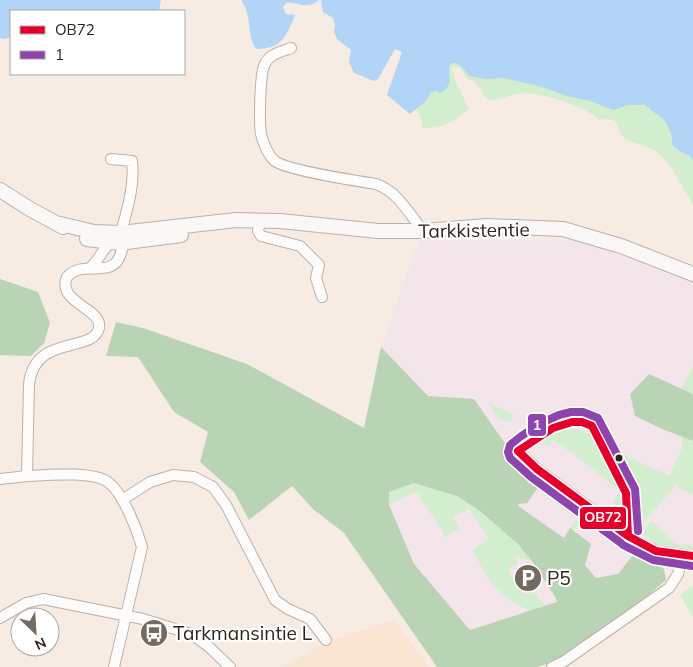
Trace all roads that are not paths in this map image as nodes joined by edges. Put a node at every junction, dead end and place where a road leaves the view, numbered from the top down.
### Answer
1 (291, 48) dead end
2 (111, 159) dead end
3 (0, 190) edge
4 (254, 221) junction
5 (56, 223) junction
6 (423, 231) junction
7 (123, 238) junction
8 (109, 243) junction
9 (91, 267) junction
10 (693, 274) edge
11 (322, 297) dead end
12 (518, 451) dead end
13 (26, 476) junction
14 (0, 479) edge
15 (122, 500) junction
16 (688, 556) edge
17 (126, 616) junction
18 (0, 618) edge
19 (326, 640) dead end
20 (114, 667) edge
21 (230, 667) edge
22 (552, 667) edge

1 - 6 street
2 - 7 street
3 - 5 street, Tarkkistentie
4 - 6 street, Tarkkistentie
4 - 7 street, Tarkkistentie
4 - 11 street
5 - 7 street, Tarkkistentie
5 - 8 street, Tarkkistentie
6 - 10 street, Tarkkistentie
7 - 8 street, Tarkkistentie
7 - 9 street
8 - 9 street
9 - 13 street
12 - 16 street
13 - 14 street
13 - 15 street
15 - 17 street
15 - 19 street
16 - 22 street
17 - 18 street
17 - 20 street
17 - 21 street

